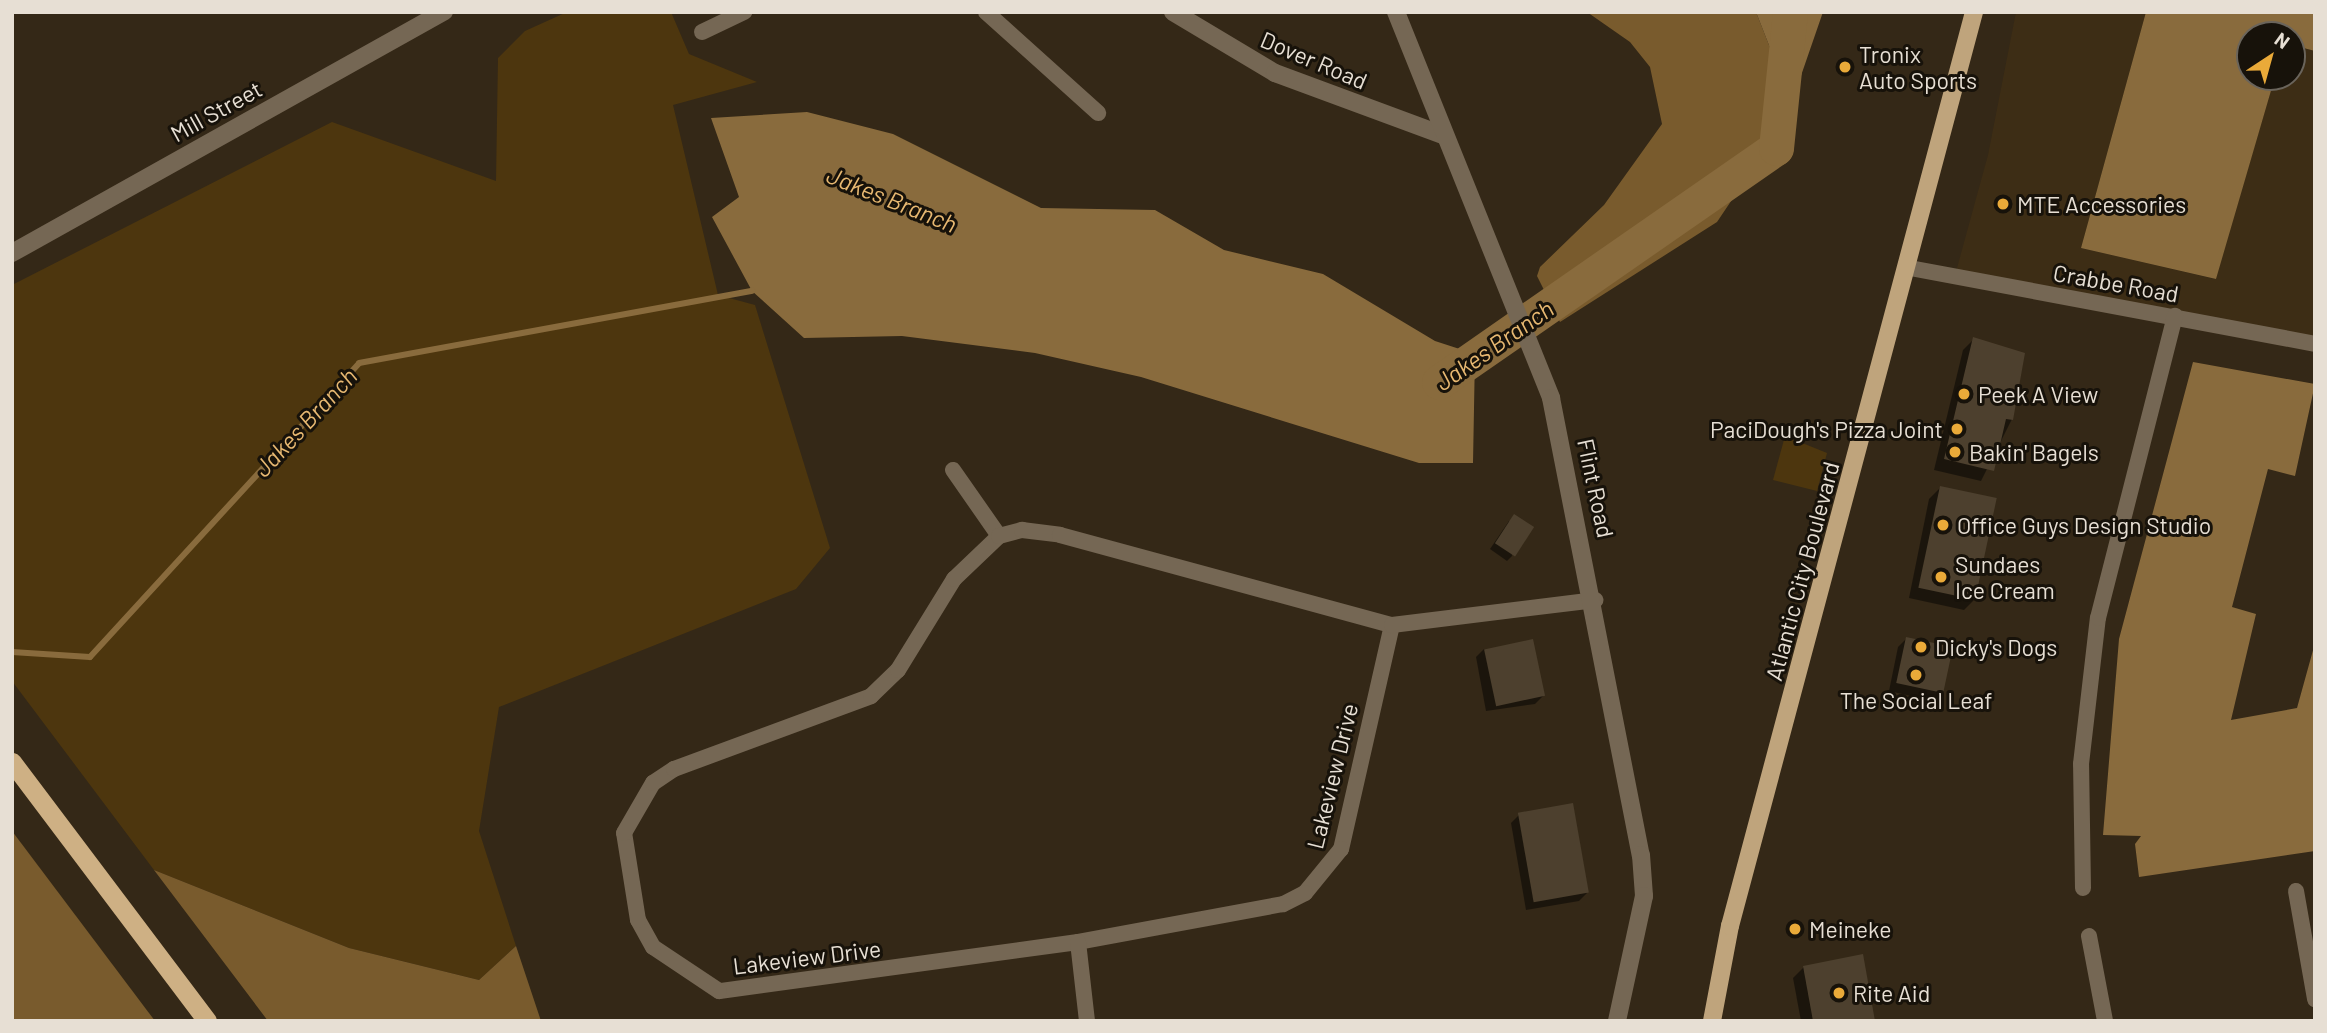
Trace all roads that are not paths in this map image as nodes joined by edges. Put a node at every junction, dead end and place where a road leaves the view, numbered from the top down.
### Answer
1 (744, 12) edge
2 (986, 12) edge
3 (1174, 12) edge
4 (1396, 12) edge
5 (1974, 12) edge
6 (442, 13) edge
7 (702, 32) dead end
8 (1097, 113) dead end
9 (1443, 135) junction
10 (12, 253) edge
11 (1910, 268) junction
12 (2175, 316) junction
13 (2315, 344) edge
14 (953, 470) dead end
15 (999, 536) junction
16 (1595, 600) junction
17 (1392, 625) junction
18 (12, 761) edge
19 (2083, 888) dead end
20 (2296, 891) dead end
21 (2088, 936) dead end
22 (1078, 942) junction
23 (2315, 999) edge
24 (207, 1021) edge
25 (1087, 1021) edge
26 (1617, 1021) edge
27 (1712, 1021) edge
28 (2105, 1021) edge

1 - 7 street
2 - 8 street
3 - 9 street, Dover Road
4 - 9 street, Flint Road
5 - 11 main road, Atlantic City Boulevard
6 - 10 street, Mill Street
9 - 16 street, Flint Road
11 - 12 street, Crabbe Road
11 - 27 main road, Atlantic City Boulevard
12 - 13 street, Crabbe Road
12 - 19 street
14 - 15 street
15 - 17 street
15 - 22 street, Lakeview Drive
16 - 17 street
16 - 26 street, Flint Road
17 - 22 street, Lakeview Drive
18 - 24 highway
20 - 23 street
21 - 28 street
22 - 25 street

